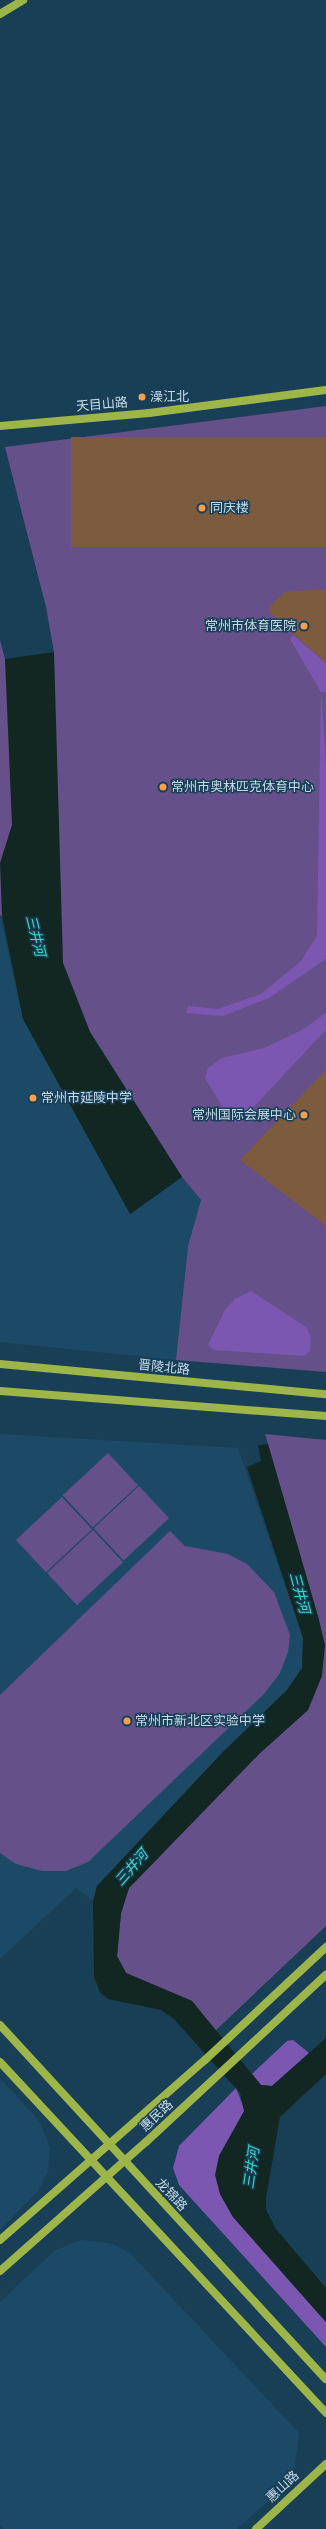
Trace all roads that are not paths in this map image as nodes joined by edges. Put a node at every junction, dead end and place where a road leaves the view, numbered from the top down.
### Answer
1 (23, 0) edge
2 (0, 14) edge
3 (326, 390) edge
4 (0, 426) edge
5 (0, 1364) edge
6 (0, 1391) edge
7 (326, 1394) edge
8 (326, 1416) edge
9 (326, 1947) edge
10 (326, 1975) edge
11 (0, 2025) edge
12 (0, 2062) edge
13 (108, 2145) junction
14 (89, 2161) junction
15 (123, 2161) junction
16 (104, 2177) junction
17 (0, 2240) edge
18 (0, 2270) edge
19 (326, 2380) edge
20 (326, 2413) edge
21 (326, 2464) edge
22 (256, 2529) edge

1 - 2 main road
3 - 4 main road, 天目山路
5 - 7 main road, 晋陵北路
6 - 8 main road
9 - 13 main road, 惠民路
10 - 15 main road, 惠民路
11 - 13 main road, 龙锦路
12 - 14 main road
13 - 14 main road, 惠民路
13 - 15 main road, 龙锦路
14 - 16 main road
14 - 17 main road, 惠民路
15 - 16 main road, 惠民路
15 - 19 main road, 龙锦路
16 - 18 main road, 惠民路
16 - 20 main road
21 - 22 main road, 惠山路

